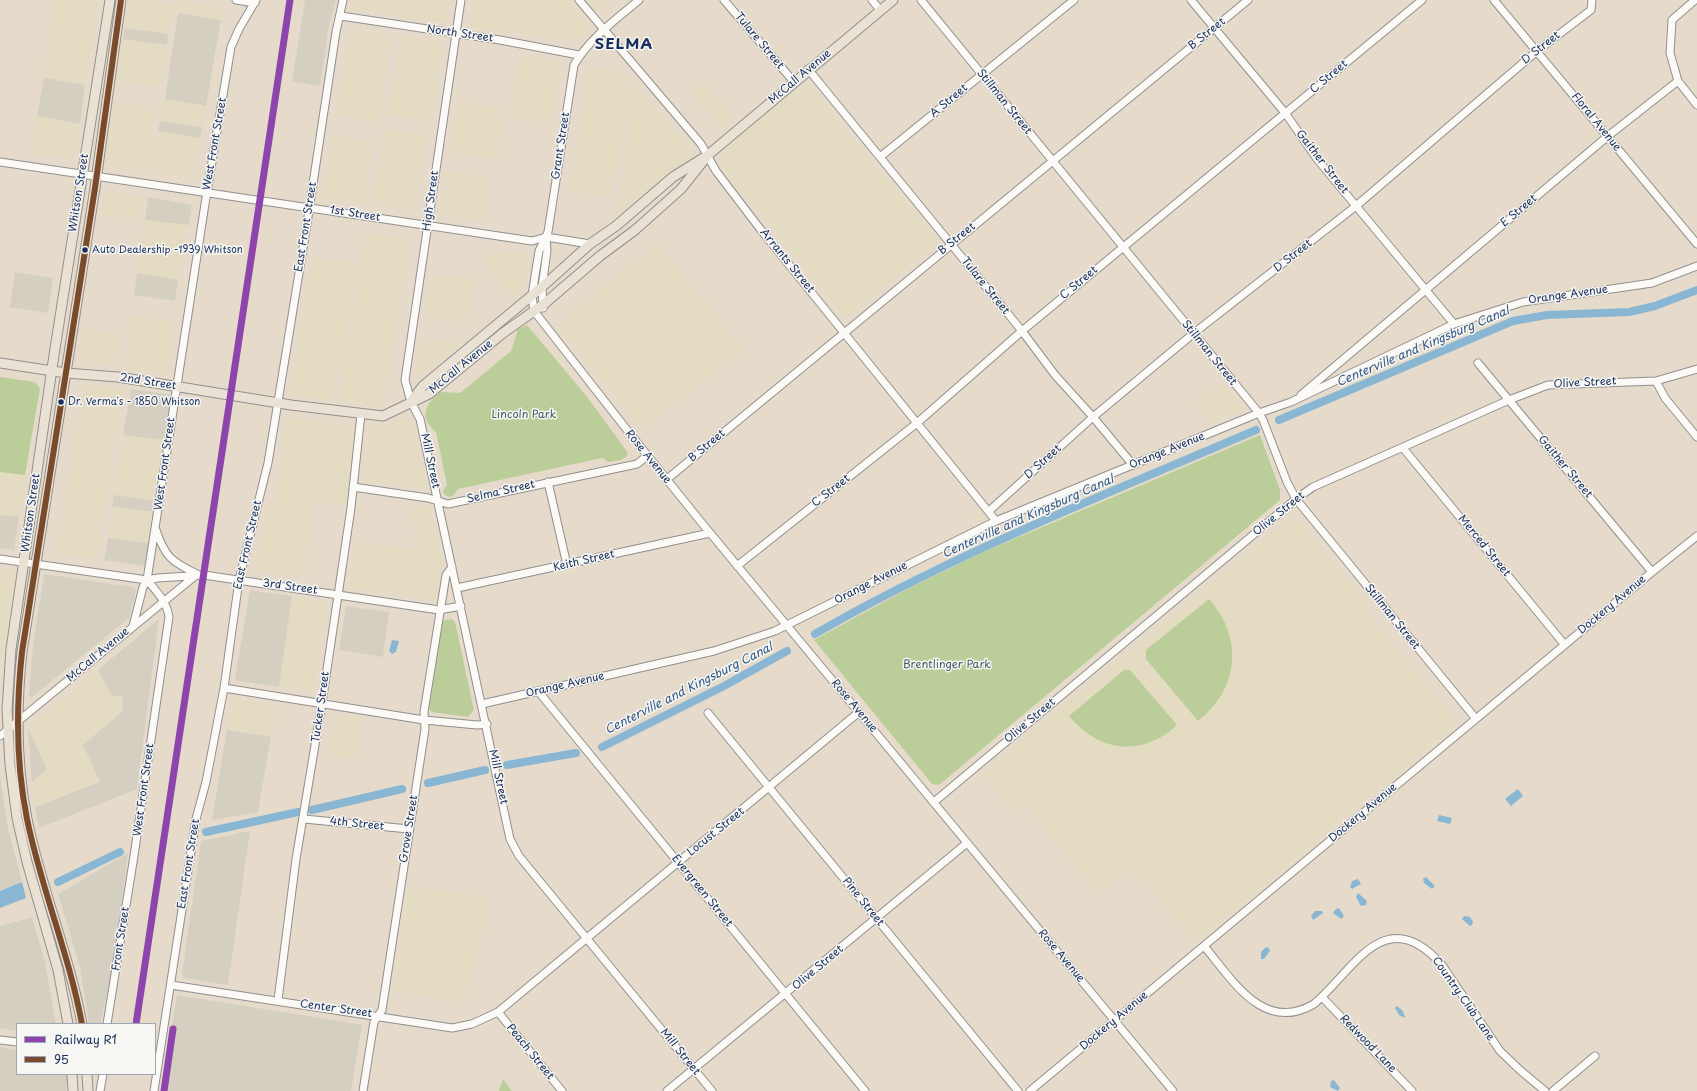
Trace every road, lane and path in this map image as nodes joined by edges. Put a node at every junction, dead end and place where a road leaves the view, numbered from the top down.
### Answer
1 (110, 0) edge
2 (121, 0) edge
3 (236, 0) edge
4 (343, 0) edge
5 (461, 0) edge
6 (579, 0) edge
7 (639, 0) edge
8 (724, 0) edge
9 (872, 0) edge
10 (893, 0) edge
11 (921, 0) edge
12 (1074, 0) edge
13 (1191, 0) edge
14 (1248, 0) edge
15 (1422, 0) edge
16 (1494, 0) edge
17 (1592, 0) edge
18 (1695, 0) edge
19 (256, 1) edge
20 (880, 10) junction
21 (340, 16) junction
22 (1215, 28) junction
23 (605, 29) junction
24 (457, 33) junction
25 (1537, 51) junction
26 (579, 55) junction
27 (808, 69) junction
28 (981, 75) junction
29 (794, 82) junction
30 (1678, 82) junction
31 (1697, 104) edge
32 (1286, 114) junction
33 (1608, 136) junction
34 (708, 155) junction
35 (880, 158) junction
36 (1052, 161) junction
37 (0, 162) edge
38 (82, 174) junction
39 (96, 176) junction
40 (207, 192) junction
41 (1356, 206) junction
42 (309, 207) junction
43 (428, 225) junction
44 (546, 237) junction
45 (590, 244) junction
46 (951, 244) junction
47 (1697, 244) edge
48 (1123, 247) junction
49 (1697, 266) edge
50 (542, 287) junction
51 (1426, 290) junction
52 (532, 294) junction
53 (544, 304) junction
54 (538, 314) junction
55 (1454, 324) junction
56 (1022, 331) junction
57 (845, 332) junction
58 (1194, 333) junction
59 (0, 363) edge
60 (1478, 363) dead end
61 (1697, 369) edge
62 (52, 371) junction
63 (66, 373) junction
64 (1656, 381) junction
65 (176, 387) junction
66 (1509, 400) junction
67 (412, 402) junction
68 (1291, 402) junction
69 (278, 403) junction
70 (1258, 413) junction
71 (361, 414) junction
72 (1093, 417) junction
73 (917, 423) junction
74 (1697, 437) edge
75 (1403, 448) junction
76 (647, 456) junction
77 (1133, 465) junction
78 (666, 480) junction
79 (548, 482) junction
80 (353, 487) junction
81 (1296, 499) junction
82 (439, 502) junction
83 (988, 511) junction
84 (996, 521) junction
85 (156, 529) junction
86 (710, 533) junction
87 (1697, 536) edge
88 (0, 559) edge
89 (24, 563) junction
90 (36, 565) junction
91 (567, 565) junction
92 (737, 566) junction
93 (452, 567) junction
94 (1652, 572) junction
95 (197, 574) junction
96 (147, 580) junction
97 (239, 580) junction
98 (457, 588) junction
99 (337, 594) junction
100 (164, 600) junction
101 (461, 606) junction
102 (439, 610) junction
103 (133, 626) junction
104 (786, 626) junction
105 (1564, 644) junction
106 (224, 688) junction
107 (538, 691) junction
108 (322, 703) junction
109 (482, 704) junction
110 (859, 712) junction
111 (708, 713) dead end
112 (1476, 719) junction
113 (424, 720) junction
114 (18, 721) junction
115 (487, 724) junction
116 (8, 730) junction
117 (0, 736) edge
118 (769, 788) junction
119 (934, 802) junction
120 (304, 818) junction
121 (409, 829) junction
122 (967, 843) junction
123 (134, 856) joint
124 (678, 862) junction
125 (877, 918) junction
126 (587, 939) junction
127 (1204, 946) junction
128 (171, 985) junction
129 (786, 994) junction
130 (1322, 997) junction
131 (278, 1000) junction
132 (498, 1012) junction
133 (378, 1016) junction
134 (1114, 1021) junction
135 (68, 1023) edge
136 (82, 1023) edge
137 (108, 1023) edge
138 (0, 1040) edge
139 (16, 1042) edge
140 (1595, 1056) dead end
141 (694, 1069) junction
142 (72, 1075) edge
143 (87, 1075) edge
144 (103, 1075) edge
145 (72, 1091) edge
146 (88, 1091) edge
147 (100, 1091) edge
148 (154, 1091) edge
149 (363, 1091) edge
150 (562, 1091) edge
151 (667, 1091) edge
152 (712, 1091) edge
153 (866, 1091) edge
154 (1018, 1091) edge
155 (1030, 1091) edge
156 (1173, 1091) edge
157 (1412, 1091) edge
158 (1545, 1091) edge
159 (1553, 1091) edge

1 - 38 main road, Whitson Street
2 - 39 main road, Whitson Street
3 - 19 street
4 - 21 street, East Front Street
5 - 24 street, High Street
6 - 23 street, Arrants Street
7 - 23 street
8 - 29 street, Tulare Street
9 - 20 street
10 - 20 main road, McCall Avenue
11 - 28 street, Stillman Street
12 - 28 street, A Street
13 - 22 street, Gaither Street
14 - 22 street, B Street
15 - 32 street, C Street
16 - 25 street, Floral Avenue
17 - 25 street, D Street
18 - 30 street
19 - 40 street, West Front Street
20 - 27 main road, McCall Avenue
21 - 24 street, North Street
21 - 42 street, East Front Street
22 - 32 street, Gaither Street
22 - 36 street, B Street
23 - 26 street
23 - 34 street, Arrants Street
24 - 26 street, North Street
24 - 43 street, High Street
25 - 33 street, Floral Avenue
25 - 41 street, D Street
26 - 44 street, Grant Street
27 - 29 main road, McCall Avenue
27 - 35 street, Tulare Street
28 - 35 street, A Street
28 - 36 street, Stillman Street
29 - 34 main road, McCall Avenue
30 - 31 street
30 - 33 street, E Street
32 - 41 street, Gaither Street
32 - 48 street, C Street
33 - 47 street, Floral Avenue
33 - 51 street, E Street
34 - 45 main road, McCall Avenue
34 - 53 main road, McCall Avenue
34 - 57 street, Arrants Street
35 - 46 street, Tulare Street
36 - 46 street, B Street
36 - 48 street, Stillman Street
37 - 38 street, 1st Street
38 - 39 street, 1st Street
38 - 62 main road, Whitson Street
39 - 40 street, 1st Street
39 - 63 main road, Whitson Street
40 - 42 street, 1st Street
40 - 65 street, West Front Street
41 - 51 street, Gaither Street
41 - 58 street, D Street
42 - 43 street, 1st Street
42 - 69 street, East Front Street
43 - 44 street, 1st Street
43 - 67 street, High Street
44 - 45 street, 1st Street
44 - 50 street, Grant Street
44 - 52 street, Grant Street
45 - 50 main road, McCall Avenue
46 - 56 street, Tulare Street
46 - 57 street, B Street
48 - 56 street, C Street
48 - 58 street, Stillman Street
49 - 55 street, Orange Avenue
50 - 52 main road, McCall Avenue
50 - 53 street, Grant Street
51 - 55 street, Gaither Street
51 - 68 street, E Street
52 - 54 street, Grant Street
52 - 67 main road, McCall Avenue
53 - 54 main road, McCall Avenue
54 - 67 main road, McCall Avenue
54 - 76 street, Rose Avenue
55 - 68 street, Orange Avenue
56 - 72 street, Tulare Street
56 - 73 street, C Street
57 - 73 street, Arrants Street
57 - 78 street, B Street
58 - 70 street, Stillman Street
58 - 72 street, D Street
59 - 62 main road, 2nd Street
60 - 66 street, Gaither Street
61 - 64 street, Olive Street
62 - 63 main road, 2nd Street
62 - 89 main road, Whitson Street
63 - 65 main road, 2nd Street
63 - 90 main road, Whitson Street
64 - 66 street, Olive Street
64 - 74 street
65 - 69 main road, 2nd Street
65 - 85 street, West Front Street
66 - 75 street, Olive Street
66 - 94 street, Gaither Street
67 - 71 main road, 2nd Street
67 - 82 street, Mill Street
68 - 70 street, Orange Avenue
69 - 71 main road, 2nd Street
69 - 97 street, East Front Street
70 - 77 street, Orange Avenue
70 - 81 street, Stillman Street
71 - 80 street, Tucker Street
72 - 77 street, Tulare Street
72 - 83 street, D Street
73 - 83 street, Arrants Street
73 - 92 street, C Street
75 - 81 street, Olive Street
75 - 105 street, Merced Street
76 - 78 street, Rose Avenue
76 - 79 street, Selma Street
77 - 84 street, Orange Avenue
78 - 86 street, Rose Avenue
79 - 82 street, Selma Street
79 - 91 street
80 - 82 street, Selma Street
80 - 99 street, Tucker Street
81 - 112 street, Stillman Street
81 - 119 street, Olive Street
82 - 93 street, Mill Street
83 - 84 street, Arrants Street
84 - 104 street, Orange Avenue
85 - 95 street
85 - 96 street, West Front Street
86 - 91 street, Keith Street
86 - 92 street, Rose Avenue
87 - 94 street, Dockery Avenue
88 - 89 street, 3rd Street
89 - 90 street, 3rd Street
89 - 116 main road, Whitson Street
90 - 96 street, 3rd Street
90 - 114 main road, Whitson Street
91 - 98 street, Keith Street
92 - 104 street, Rose Avenue
93 - 98 street, Mill Street
93 - 102 street, Grove Street
94 - 105 street, Dockery Avenue
95 - 96 street, 3rd Street
95 - 97 street, 3rd Street
95 - 100 street, McCall Avenue
96 - 100 street, West Front Street
96 - 103 street
97 - 99 street, 3rd Street
97 - 106 street, East Front Street
98 - 101 street, Mill Street
99 - 102 street, 3rd Street
99 - 108 street, Tucker Street
100 - 103 street, McCall Avenue
100 - 123 street, West Front Street
101 - 102 street, 3rd Street
101 - 109 street, Mill Street
102 - 113 street, Grove Street
103 - 114 street, McCall Avenue
104 - 107 street, Orange Avenue
104 - 110 street, Rose Avenue
105 - 112 street, Dockery Avenue
106 - 108 street
106 - 128 street, East Front Street
107 - 109 street, Orange Avenue
107 - 124 street, Evergreen Street
108 - 113 street
108 - 120 street, Tucker Street
109 - 115 street, Mill Street
110 - 118 street, Locust Street
110 - 119 street, Rose Avenue
111 - 118 street, Pine Street
112 - 127 street, Dockery Avenue
113 - 115 street
113 - 121 street, Grove Street
114 - 116 street, McCall Avenue
114 - 136 main road, Whitson Street
115 - 126 street, Mill Street
116 - 117 street, McCall Avenue
116 - 135 main road, Whitson Street
118 - 124 street, Locust Street
118 - 125 street, Pine Street
119 - 122 street, Rose Avenue
120 - 121 street, 4th Street
120 - 131 street, Tucker Street
121 - 133 street, Grove Street
122 - 125 street, Olive Street
122 - 134 street, Rose Avenue
123 - 137 street, Front Street
124 - 126 street, Locust Street
124 - 129 street, Evergreen Street
125 - 129 street, Olive Street
125 - 154 street, Pine Street
126 - 132 street, Locust Street
126 - 141 street, Mill Street
127 - 130 street, Country Club Lane
127 - 134 street, Dockery Avenue
128 - 131 street, Center Street
128 - 148 street, East Front Street
129 - 141 street, Olive Street
129 - 153 street, Evergreen Street
130 - 157 street, Redwood Lane
130 - 158 street, Country Club Lane
131 - 133 street, Center Street
132 - 133 street, Center Street
132 - 150 street, Peach Street
133 - 149 street, Grove Street
134 - 155 street, Dockery Avenue
134 - 156 street, Rose Avenue
138 - 139 street
140 - 159 street
141 - 151 street, Olive Street
141 - 152 street, Mill Street
142 - 145 main road
143 - 146 main road
144 - 147 street

